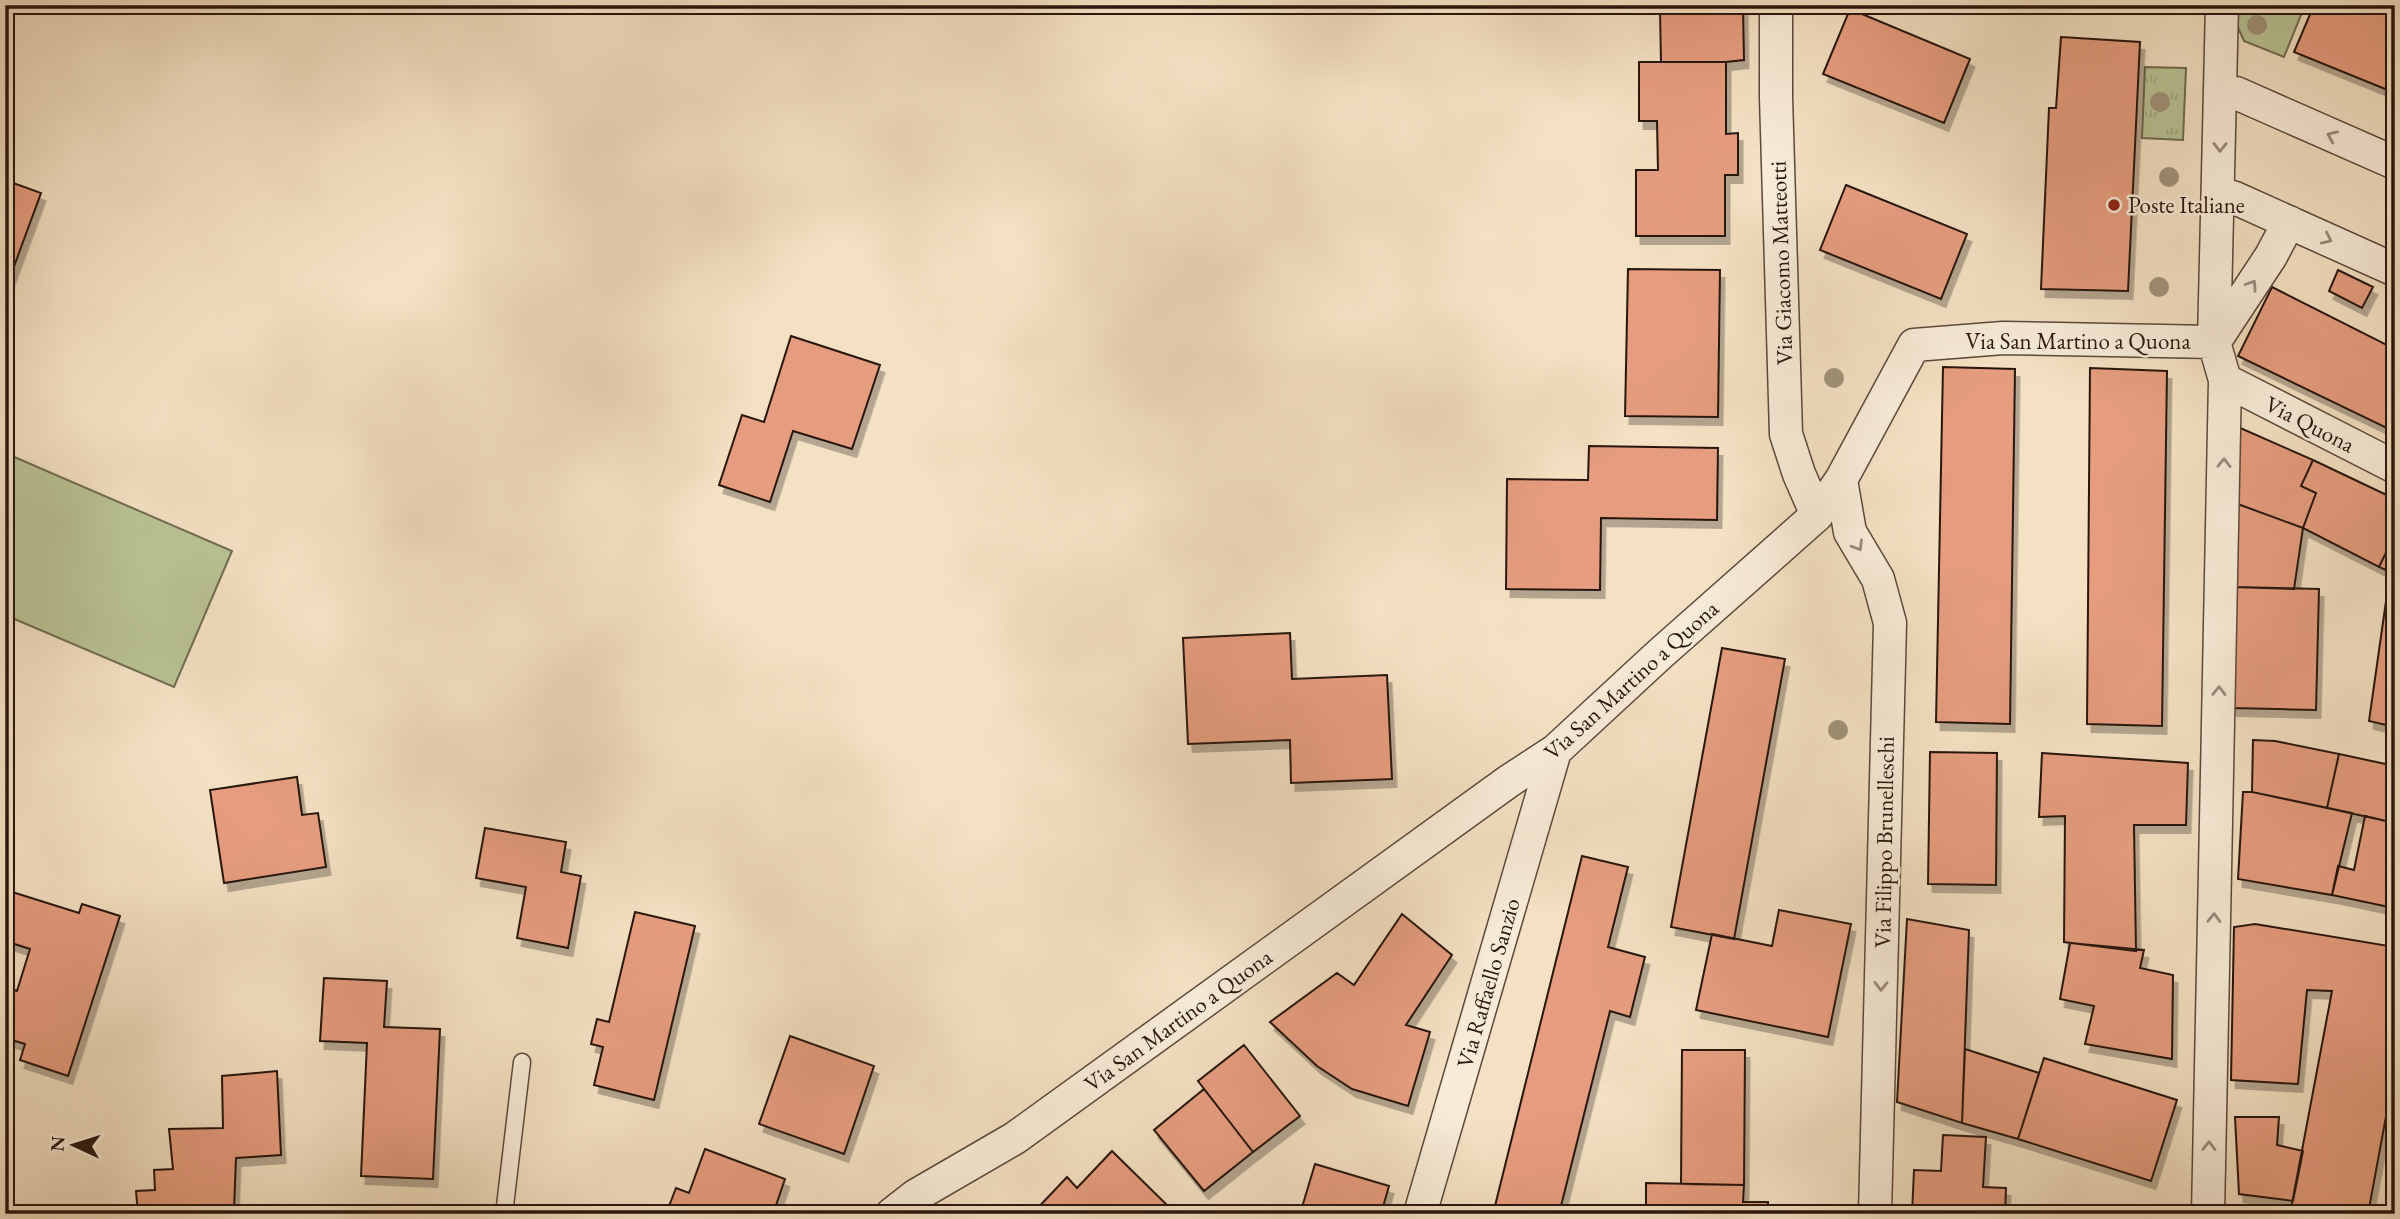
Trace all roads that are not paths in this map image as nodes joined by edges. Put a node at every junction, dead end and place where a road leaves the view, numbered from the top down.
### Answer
1 (1776, 5) edge
2 (2222, 5) edge
3 (2221, 93) junction
4 (2395, 163) edge
5 (2219, 193) junction
6 (2289, 222) junction
7 (2395, 270) edge
8 (2214, 342) junction
9 (2225, 380) junction
10 (2395, 467) edge
11 (1841, 480) junction
12 (1817, 515) junction
13 (1555, 751) junction
14 (522, 1062) dead end
15 (504, 1214) edge
16 (892, 1214) edge
17 (1420, 1214) edge
18 (1875, 1214) edge
19 (2208, 1214) edge

1 - 12 street, Via Giacomo Matteotti
2 - 3 street
4 -> 3 street
3 -> 5 street
5 - 6 street
5 - 8 street
6 -> 7 street
8 -> 6 street
8 - 9 street
8 - 11 street, Via San Martino a Quona
9 - 10 street, Via Quona
19 -> 9 street
11 - 12 street, Via San Martino a Quona
11 -> 18 street, Via Filippo Brunelleschi
12 - 13 street, Via San Martino a Quona
13 - 16 street, Via San Martino a Quona
13 - 17 street, Via Raffaello Sanzio
14 - 15 lane

